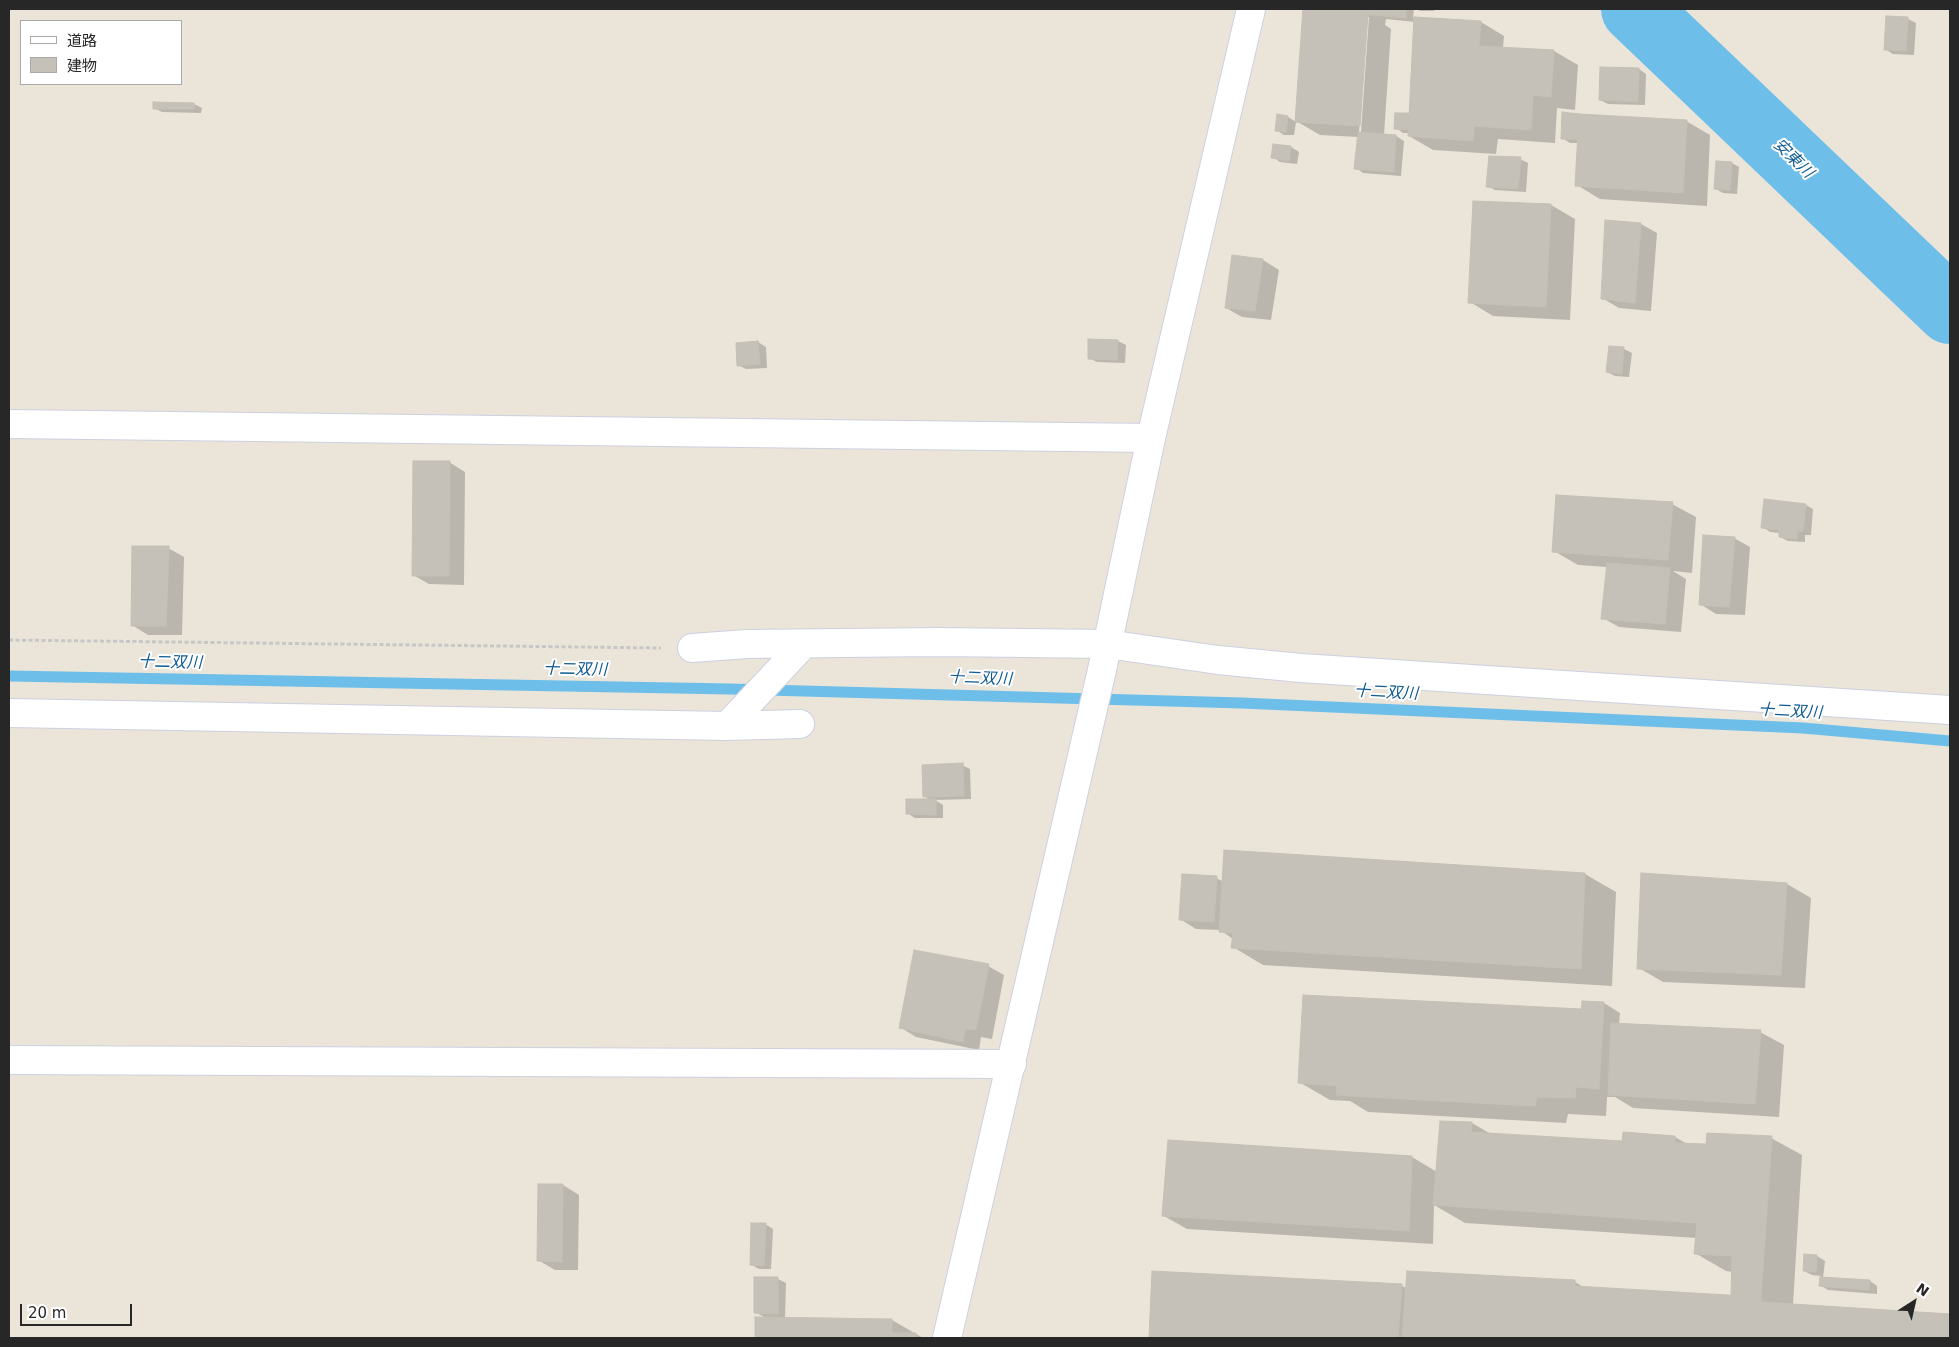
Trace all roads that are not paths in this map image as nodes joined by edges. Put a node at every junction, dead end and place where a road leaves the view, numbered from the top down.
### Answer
1 (1251, 9) edge
2 (9, 424) edge
3 (1151, 438) junction
4 (804, 644) junction
5 (692, 648) road end
6 (1105, 657) junction
7 (1950, 710) edge
8 (9, 713) edge
9 (800, 724) dead end
10 (727, 726) junction
11 (9, 1060) edge
12 (1012, 1064) junction
13 (947, 1338) edge

1 - 3 street
2 - 3 street
3 - 6 street
4 - 5 street
4 - 6 street
4 - 10 street
6 - 7 street
6 - 12 street
8 - 10 street
9 - 10 street
11 - 12 street
12 - 13 street

